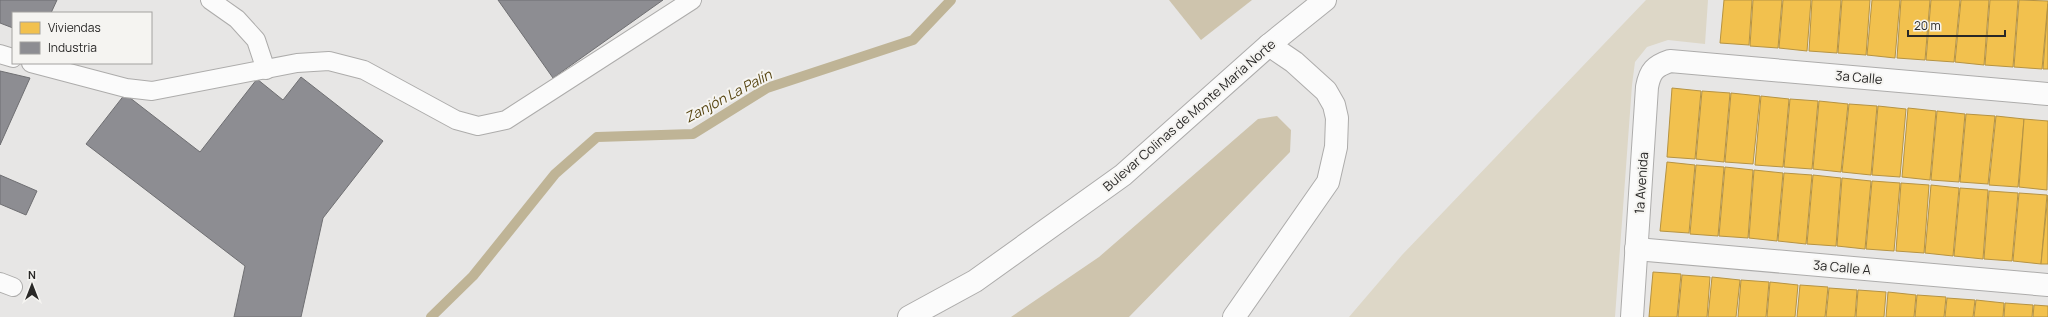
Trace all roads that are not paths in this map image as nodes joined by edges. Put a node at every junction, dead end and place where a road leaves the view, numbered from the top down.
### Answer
1 (210, 0) edge
2 (692, 0) edge
3 (1325, 0) edge
4 (1269, 45) junction
5 (0, 54) edge
6 (12, 58) edge
7 (1670, 61) joint
8 (35, 64) edge
9 (266, 70) junction
10 (2048, 94) edge
11 (1636, 249) junction
12 (2048, 285) edge
13 (909, 317) edge
14 (1234, 317) edge
15 (1632, 317) edge

1 - 9 lane
2 - 9 lane
3 - 4 street, Bulevar Colinas de Monte María Norte
4 - 13 street, Bulevar Colinas de Monte María Norte
4 - 14 street
5 - 6 lane
7 - 10 street, 3a Calle
7 - 11 street, 1a Avenida
8 - 9 lane
11 - 12 street, 3a Calle A
11 - 15 street, 1a Avenida

